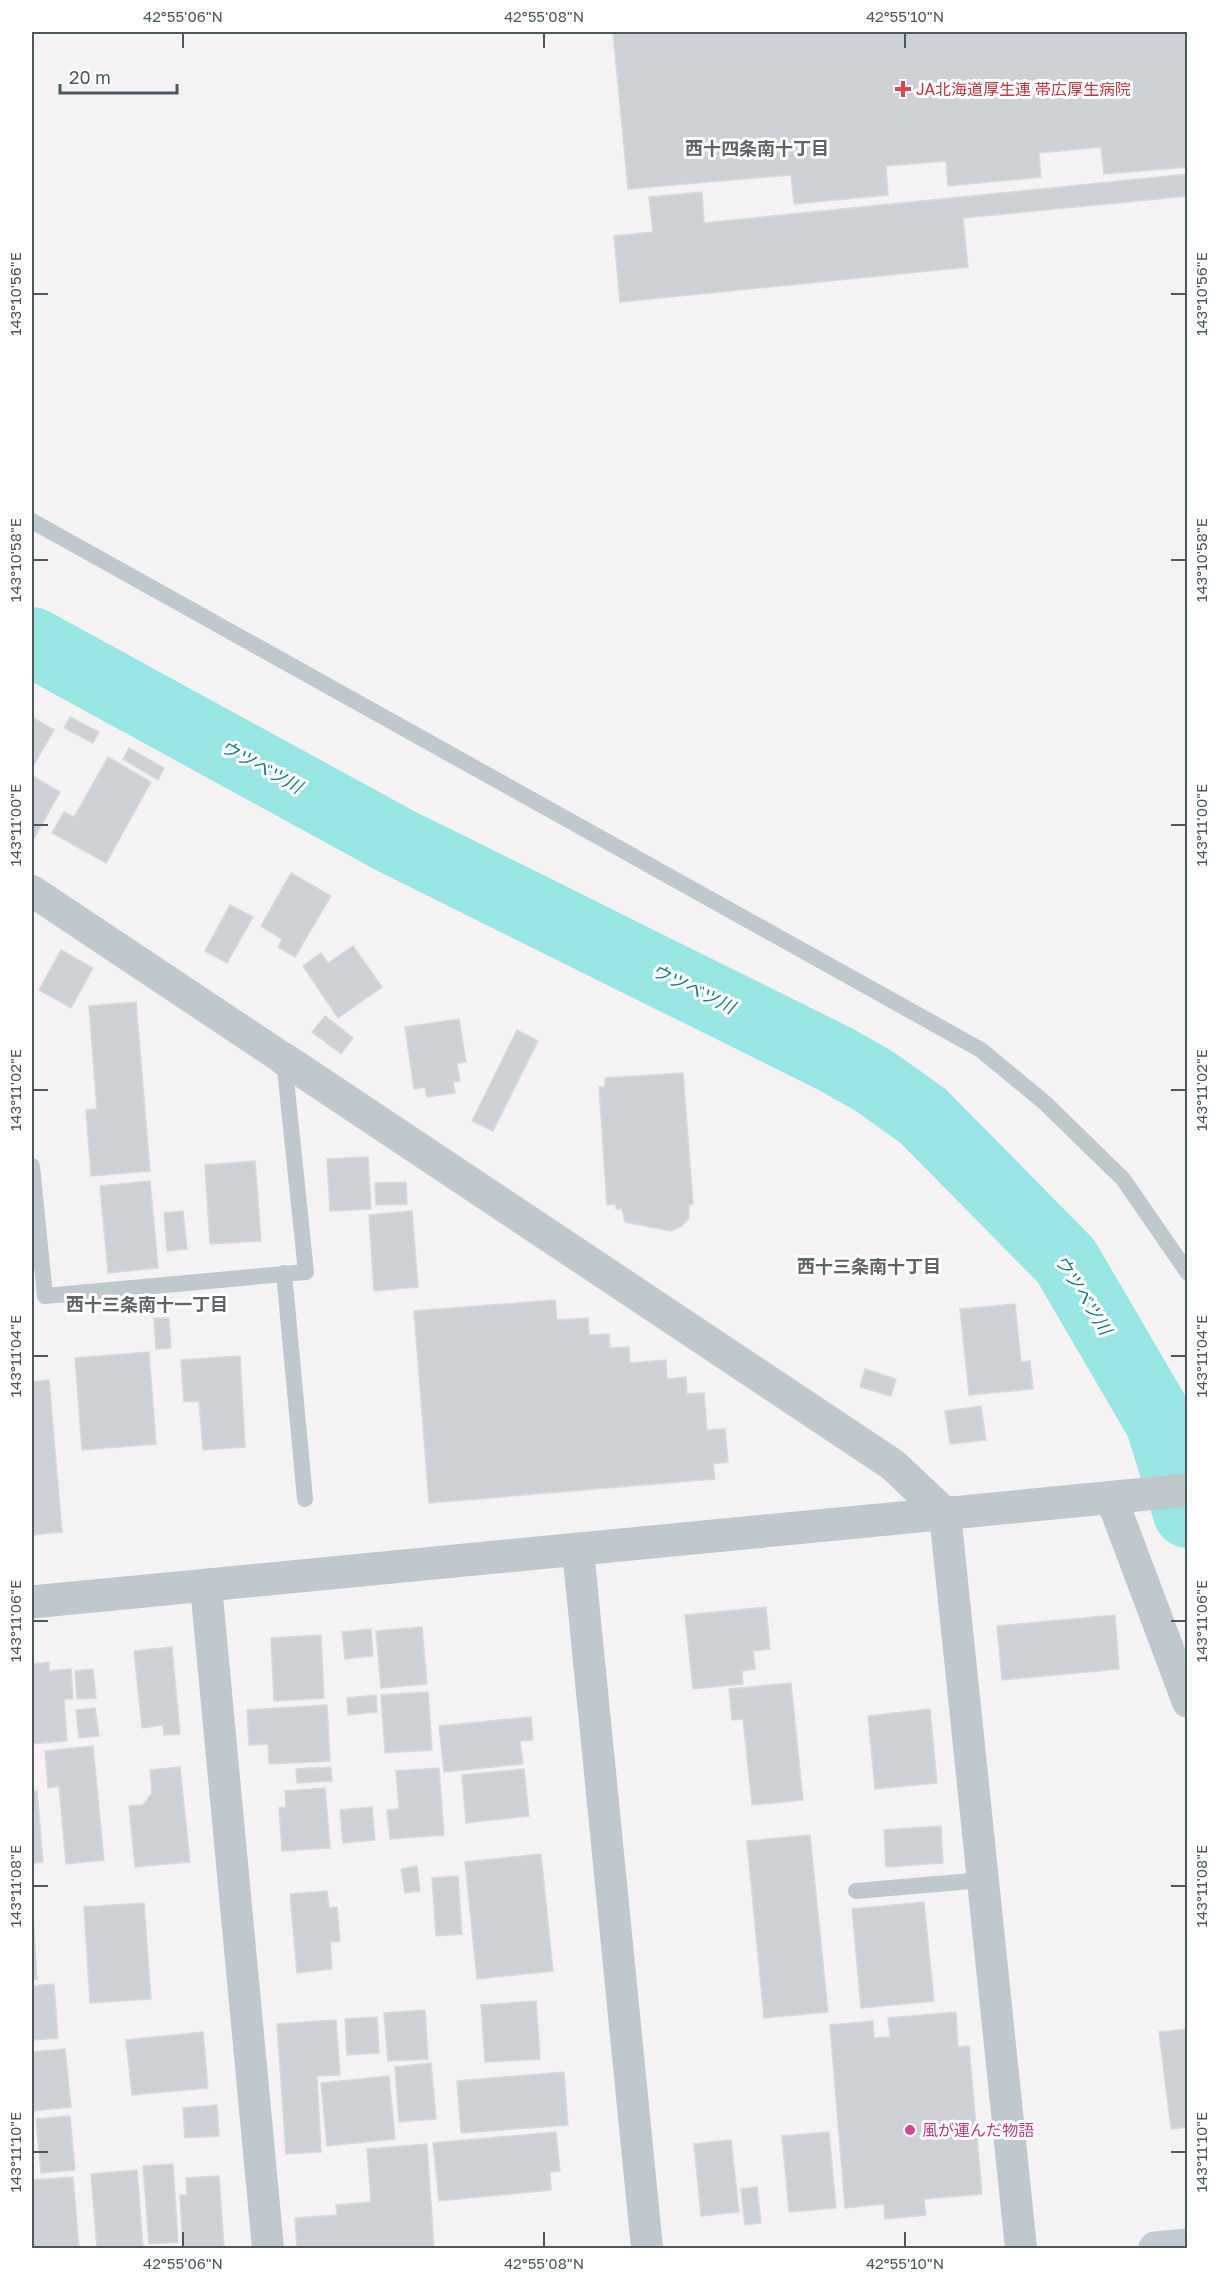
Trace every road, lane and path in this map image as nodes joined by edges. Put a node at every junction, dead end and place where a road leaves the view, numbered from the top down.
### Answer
1 (32, 521) edge
2 (32, 891) edge
3 (284, 1059) junction
4 (32, 1166) edge
5 (1188, 1273) edge
6 (284, 1274) junction
7 (1188, 1490) edge
8 (1111, 1497) junction
9 (304, 1499) dead end
10 (945, 1514) junction
11 (578, 1550) junction
12 (206, 1586) junction
13 (32, 1602) edge
14 (1188, 1702) edge
15 (983, 1880) junction
16 (856, 1892) dead end
17 (1188, 2245) edge
18 (268, 2248) edge
19 (647, 2248) edge
20 (1021, 2248) edge
21 (1155, 2248) edge

1 - 5 lane
2 - 3 street
3 - 6 lane
3 - 10 street
4 - 6 lane
6 - 9 lane
7 - 8 street
8 - 10 street
8 - 14 street
10 - 11 street
10 - 15 street
11 - 12 street
11 - 19 street
12 - 13 street
12 - 18 street
15 - 16 lane
15 - 20 street
17 - 21 main road

